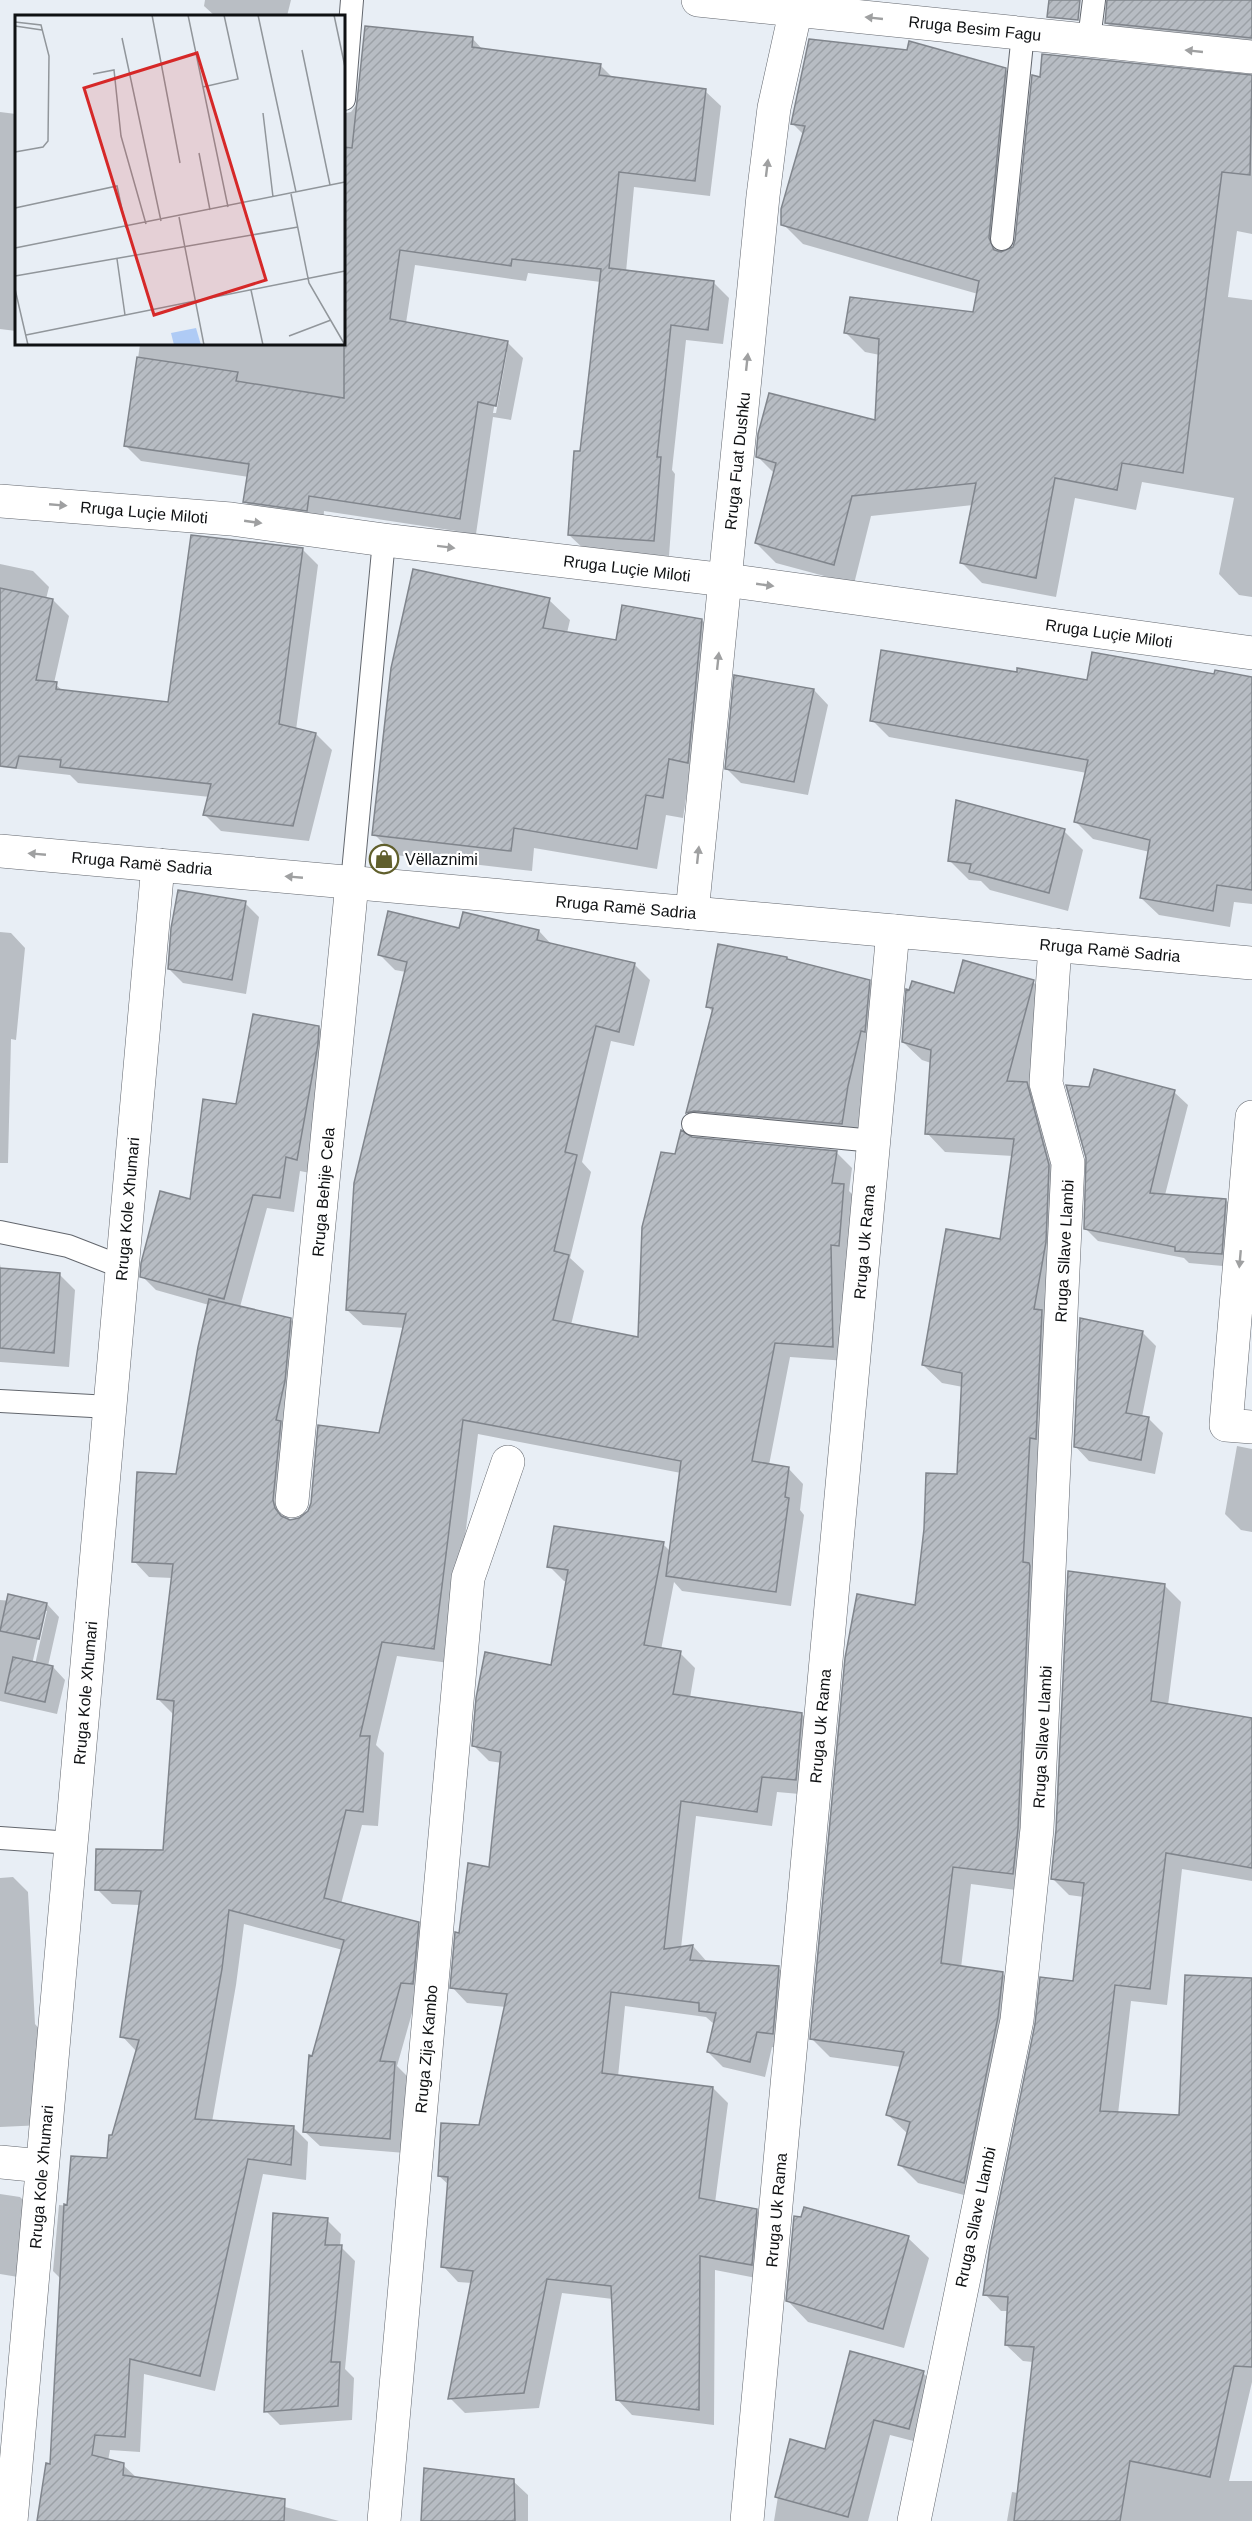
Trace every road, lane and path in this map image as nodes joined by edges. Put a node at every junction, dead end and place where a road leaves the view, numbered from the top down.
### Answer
1 (352, 0) edge
2 (698, 0) edge
3 (1094, 0) edge
4 (797, 5) edge
5 (1023, 33) junction
6 (1089, 39) junction
7 (1252, 57) edge
8 (345, 87) edge
9 (1002, 239) dead end
10 (0, 501) edge
11 (384, 540) junction
12 (726, 579) junction
13 (1252, 653) edge
14 (0, 851) edge
15 (158, 865) junction
16 (352, 883) junction
17 (692, 913) junction
18 (893, 931) junction
19 (1055, 945) junction
20 (1252, 963) edge
21 (1252, 1117) edge
22 (693, 1124) dead end
23 (874, 1141) junction
24 (0, 1232) edge
25 (122, 1267) junction
26 (0, 1401) edge
27 (110, 1407) junction
28 (1252, 1427) edge
29 (508, 1462) dead end
30 (291, 1502) dead end
31 (0, 1838) edge
32 (72, 1843) junction
33 (0, 2162) edge
34 (42, 2166) junction
35 (11, 2521) edge
36 (384, 2521) edge
37 (747, 2521) edge
38 (914, 2521) edge

1 - 8 lane
2 - 4 street, Rruga Besim Fagu
3 - 6 lane
5 -> 4 street, Rruga Besim Fagu
12 -> 4 street, Rruga Fuat Dushku
5 - 6 street, Rruga Besim Fagu
5 - 9 lane
7 -> 6 street, Rruga Besim Fagu
10 -> 11 street, Rruga Luçie Miloti
11 -> 12 street, Rruga Luçie Miloti
11 - 16 lane
12 -> 13 street, Rruga Luçie Miloti
17 -> 12 street, Rruga Fuat Dushku
15 -> 14 street, Rruga Ramë Sadria
16 -> 15 street, Rruga Ramë Sadria
15 - 25 street, Rruga Kole Xhumari
16 - 17 street, Rruga Ramë Sadria
16 - 30 street, Rruga Behije Cela
17 - 18 street, Rruga Ramë Sadria
18 - 19 street, Rruga Ramë Sadria
18 - 23 street, Rruga Uk Rama
19 - 20 street, Rruga Ramë Sadria
19 - 38 street, Rruga Sllave Llambi
21 -> 28 street
22 - 23 lane
23 - 37 street, Rruga Uk Rama
24 - 25 lane
25 - 27 street, Rruga Kole Xhumari
26 - 27 lane
27 - 32 street, Rruga Kole Xhumari
29 - 36 street, Rruga Zija Kambo
31 - 32 lane
32 - 34 street, Rruga Kole Xhumari
33 - 34 street
34 - 35 street, Rruga Kole Xhumari

